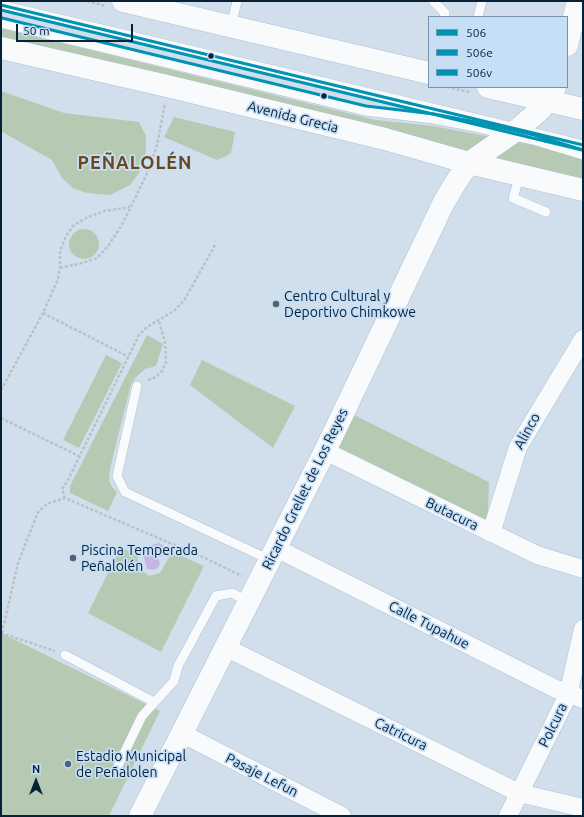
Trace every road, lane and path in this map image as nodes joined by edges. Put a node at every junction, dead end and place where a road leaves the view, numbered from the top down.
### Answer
1 (123, 1) edge
2 (238, 1) edge
3 (433, 1) edge
4 (482, 1) edge
5 (578, 1) edge
6 (1, 5) edge
7 (165, 6) edge
8 (444, 16) edge
9 (478, 16) edge
10 (1, 23) edge
11 (231, 27) junction
12 (568, 41) edge
13 (1, 48) edge
14 (428, 73) edge
15 (167, 86) junction
16 (497, 88) edge
17 (551, 94) edge
18 (583, 109) edge
19 (513, 132) junction
20 (583, 145) edge
21 (583, 155) edge
22 (469, 163) junction
23 (520, 175) junction
24 (583, 190) edge
25 (130, 207) junction
26 (546, 212) dead end
27 (215, 245) dead end
28 (60, 268) junction
29 (43, 313) junction
30 (159, 321) junction
31 (583, 339) edge
32 (128, 356) junction
33 (137, 386) joint
34 (1, 390) edge
35 (1, 418) edge
36 (325, 451) junction
37 (79, 456) junction
38 (65, 498) junction
39 (491, 533) junction
40 (273, 554) junction
41 (583, 569) edge
42 (242, 598) junction
43 (583, 629) edge
44 (1, 633) edge
45 (225, 646) junction
46 (65, 655) joint
47 (575, 697) edge
48 (154, 702) junction
49 (181, 733) junction
50 (115, 772) dead end
51 (520, 793) junction
52 (583, 808) edge
53 (140, 816) edge
54 (342, 816) edge
55 (508, 816) edge

1 - 7 main road
2 - 11 lane
3 - 8 lane
4 - 9 lane
5 - 12 main road
6 - 19 lane
7 - 11 main road
10 - 19 lane
11 - 14 main road
13 - 15 main road, Avenida Grecia
15 - 22 main road, Avenida Grecia
15 - 25 path
16 - 17 main road
17 - 18 main road
17 - 19 main road
19 - 20 lane
19 - 21 lane
19 - 22 main road
22 - 23 main road, Avenida Grecia
22 - 36 main road, Ricardo Grellet de Los Reyes
23 - 24 main road, Avenida Grecia
23 - 26 lane
25 - 28 path
25 - 28 path
27 - 30 path
28 - 29 path
29 - 32 path
29 - 34 path
30 - 32 path
30 - 33 path
31 - 39 street, Alinco
32 - 37 path
33 - 40 lane
35 - 37 path
36 - 39 street, Butacura
36 - 40 main road, Ricardo Grellet de Los Reyes
37 - 38 path
38 - 42 path
38 - 44 path
39 - 41 street, Butacura
40 - 42 main road, Ricardo Grellet de Los Reyes
40 - 47 street, Calle Tupahue
42 - 45 main road, Ricardo Grellet de Los Reyes
42 - 48 lane
43 - 47 street, Polcura
44 - 46 path
45 - 49 main road, Ricardo Grellet de Los Reyes
45 - 51 street, Catricura
46 - 48 lane
47 - 51 street, Polcura
48 - 50 lane
49 - 53 main road, Ricardo Grellet de Los Reyes
49 - 54 street, Pasaje Lefun
51 - 52 street, Catricura
51 - 55 street, Polcura

